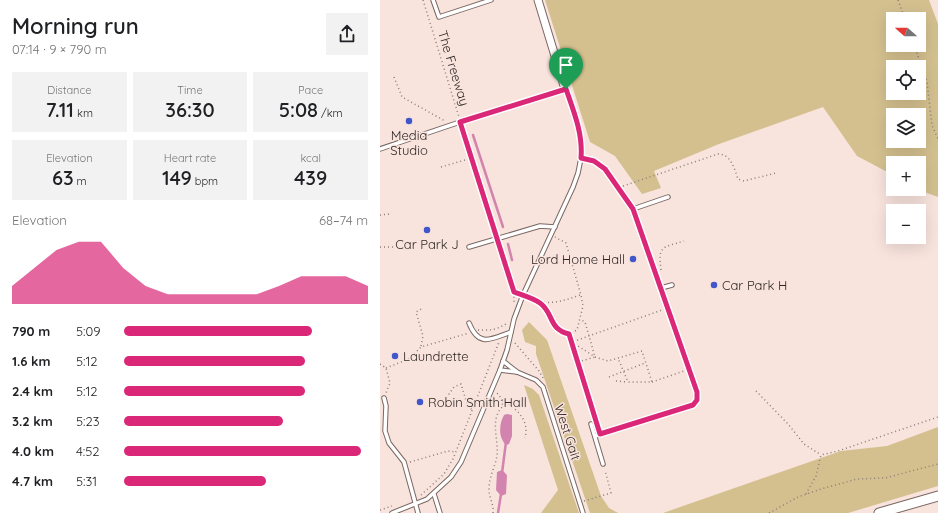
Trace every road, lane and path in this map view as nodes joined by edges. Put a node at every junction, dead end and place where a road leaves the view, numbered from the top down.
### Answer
1 (423, 0) edge
2 (433, 0) edge
3 (491, 0) edge
4 (538, 0) edge
5 (898, 0) edge
6 (902, 12) edge
7 (916, 52) edge
8 (394, 76) dead end
9 (566, 89) junction
10 (460, 122) junction
11 (452, 125) junction
12 (938, 139) edge
13 (380, 149) edge
14 (472, 158) junction
15 (581, 158) junction
16 (440, 167) dead end
17 (776, 173) dead end
18 (618, 187) junction
19 (668, 197) dead end
20 (633, 209) junction
21 (390, 214) dead end
22 (380, 215) edge
23 (555, 227) junction
24 (556, 234) dead end
25 (497, 238) junction
26 (684, 241) dead end
27 (380, 247) edge
28 (394, 247) dead end
29 (470, 247) dead end
30 (658, 279) junction
31 (672, 285) dead end
32 (661, 288) junction
33 (514, 292) junction
34 (523, 295) junction
35 (581, 295) junction
36 (540, 302) junction
37 (514, 304) dead end
38 (423, 308) dead end
39 (668, 308) junction
40 (580, 319) junction
41 (469, 323) dead end
42 (473, 331) junction
43 (511, 332) junction
44 (569, 334) junction
45 (501, 336) junction
46 (590, 336) junction
47 (572, 342) junction
48 (421, 346) junction
49 (595, 357) junction
50 (618, 358) junction
51 (503, 361) junction
52 (578, 362) junction
53 (645, 363) junction
54 (380, 364) edge
55 (386, 368) junction
56 (690, 369) junction
57 (500, 370) junction
58 (517, 372) junction
59 (623, 372) junction
60 (609, 377) dead end
61 (616, 381) dead end
62 (628, 382) junction
63 (652, 382) junction
64 (492, 390) junction
65 (756, 391) dead end
66 (384, 398) joint
67 (502, 400) junction
68 (444, 401) dead end
69 (473, 410) junction
70 (938, 417) edge
71 (591, 424) dead end
72 (600, 434) junction
73 (595, 436) junction
74 (525, 438) dead end
75 (456, 452) junction
76 (821, 455) junction
77 (404, 462) junction
78 (603, 464) joint
79 (938, 464) edge
80 (434, 494) junction
81 (806, 494) junction
82 (938, 496) edge
83 (414, 498) junction
84 (579, 502) junction
85 (397, 505) dead end
86 (415, 505) junction
87 (380, 510) edge
88 (399, 512) edge
89 (392, 513) edge
90 (418, 513) edge
91 (440, 513) edge
92 (493, 513) edge
93 (583, 513) edge
94 (769, 513) edge
95 (879, 513) edge

1 - 10 path, The Freeway
2 - 3 lane
4 - 9 street
5 - 6 path
7 - 12 path
8 - 11 path
9 - 10 lane
9 - 15 lane
10 - 11 lane
10 - 14 path, The Freeway
11 - 13 lane
14 - 16 path
14 - 25 path, The Freeway
15 - 18 lane
15 - 23 lane
17 - 18 path
18 - 20 lane
19 - 20 lane
20 - 30 lane
21 - 22 path
23 - 25 lane
23 - 34 lane
24 - 35 path
25 - 29 lane
25 - 33 path, The Freeway
26 - 30 path
27 - 28 path
30 - 32 lane
31 - 32 lane
32 - 39 lane
33 - 34 path
33 - 37 path, The Freeway
34 - 36 path
34 - 43 lane
35 - 36 path
35 - 40 path
36 - 44 path
38 - 48 path
39 - 46 path
39 - 56 lane
40 - 44 path
40 - 46 path
41 - 42 lane
42 - 45 lane
42 - 45 path
42 - 48 path
43 - 45 lane
43 - 51 lane
44 - 47 path
45 - 69 path
46 - 47 path
46 - 49 path
47 - 49 path
47 - 52 path
48 - 55 path
49 - 50 path
49 - 52 path
50 - 53 path
50 - 59 path
51 - 57 lane
51 - 58 lane, West Gait
52 - 72 path
53 - 59 path
53 - 63 path
54 - 55 path
55 - 66 path
56 - 63 path
56 - 72 lane
57 - 58 lane, West Gait
57 - 64 lane
58 - 84 lane, West Gait
59 - 60 path
59 - 62 path
61 - 62 path
62 - 63 path
64 - 67 path
64 - 80 lane
65 - 76 path
66 - 77 lane
67 - 74 path
67 - 92 path
68 - 69 path
69 - 75 path
70 - 76 path
71 - 73 lane
72 - 73 lane
73 - 78 lane
75 - 77 path
75 - 83 path
76 - 81 path
77 - 83 lane
78 - 84 path
79 - 81 path
80 - 86 lane
80 - 91 lane
81 - 94 path
82 - 95 street
83 - 86 lane
84 - 93 lane, West Gait
85 - 87 path
86 - 88 lane
86 - 90 lane
88 - 89 lane

